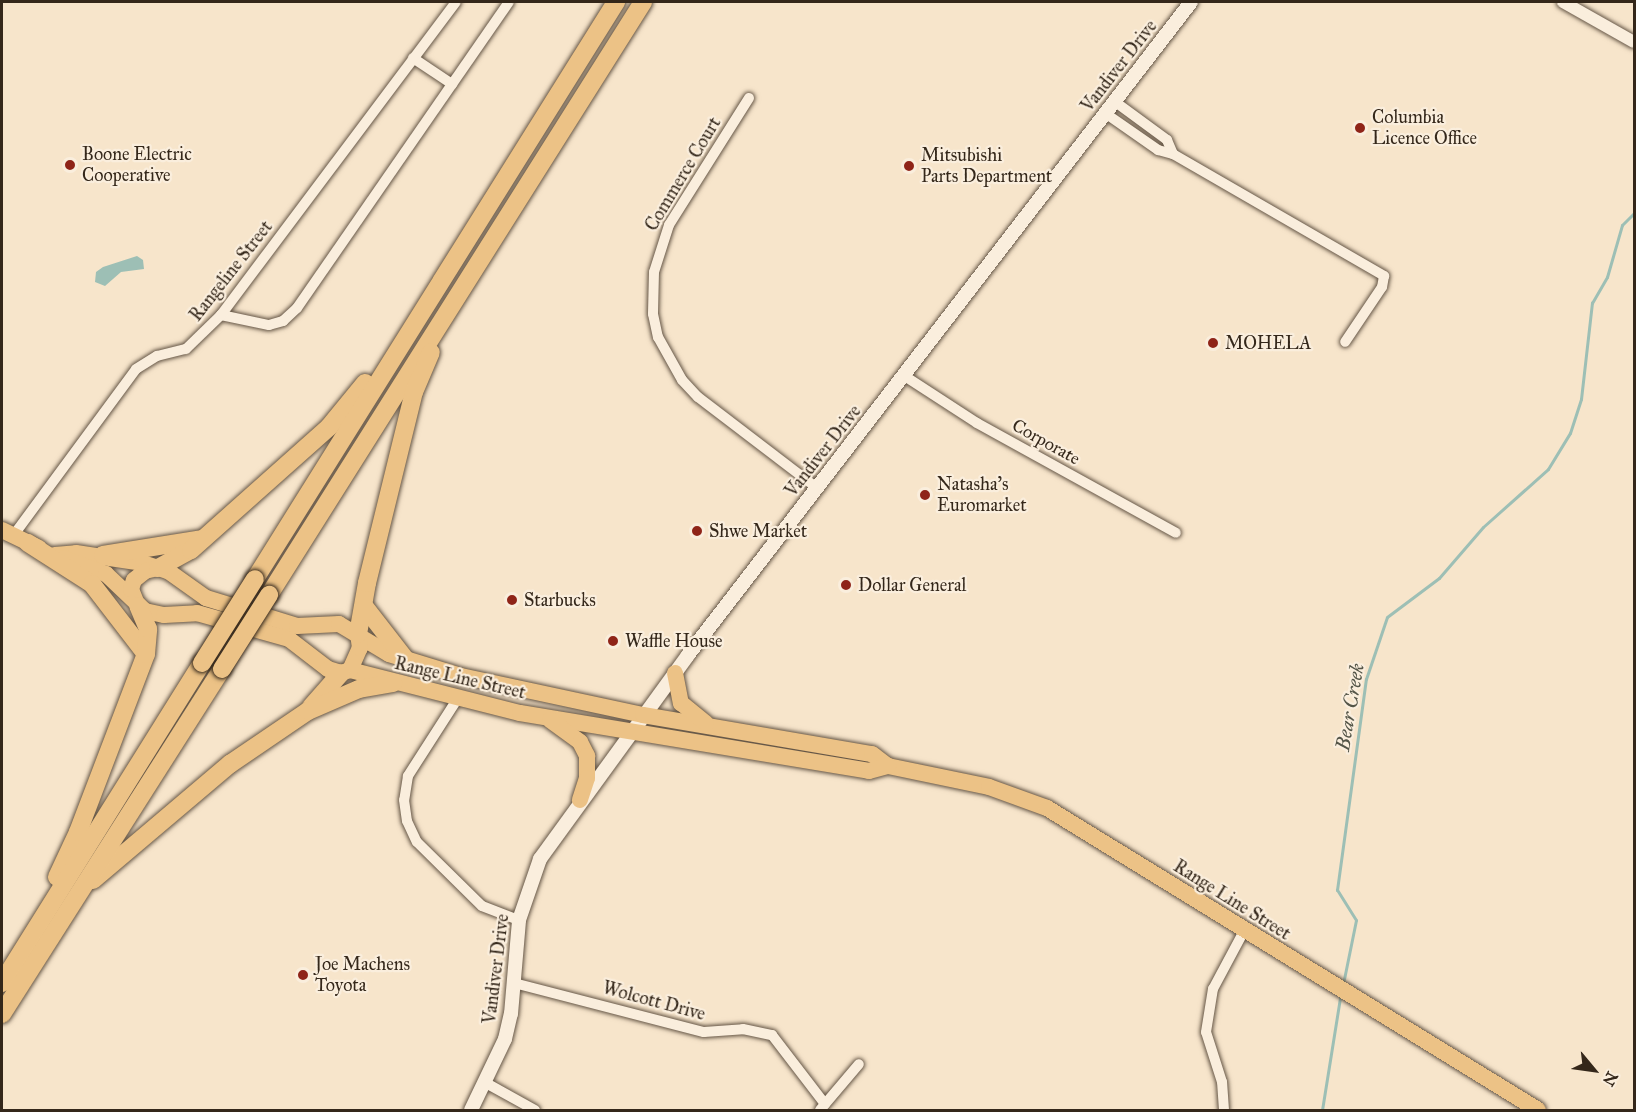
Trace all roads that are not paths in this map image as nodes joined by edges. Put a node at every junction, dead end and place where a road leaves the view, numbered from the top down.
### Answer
1 (456, 2) edge
2 (508, 2) edge
3 (616, 2) edge
4 (643, 2) edge
5 (1191, 2) edge
6 (1563, 2) edge
7 (1635, 42) edge
8 (413, 58) junction
9 (452, 84) junction
10 (749, 98) dead end
11 (1114, 101) junction
12 (1105, 113) junction
13 (1173, 154) junction
14 (454, 299) junction
15 (221, 315) junction
16 (407, 334) junction
17 (1345, 342) dead end
18 (903, 375) junction
19 (817, 488) junction
20 (1176, 533) dead end
21 (14, 537) edge
22 (204, 538) junction
23 (55, 555) junction
24 (103, 555) junction
25 (158, 568) junction
26 (138, 606) junction
27 (364, 606) junction
28 (358, 634) junction
29 (146, 654) junction
30 (406, 660) junction
31 (346, 671) junction
32 (675, 673) junction
33 (393, 684) junction
34 (458, 698) junction
35 (308, 711) junction
36 (644, 715) junction
37 (544, 716) junction
38 (709, 725) junction
39 (632, 731) junction
40 (888, 766) junction
41 (580, 800) junction
42 (76, 895) junction
43 (519, 920) junction
44 (1245, 929) junction
45 (22, 952) junction
46 (2, 983) edge
47 (514, 983) junction
48 (2, 1014) edge
49 (859, 1064) dead end
50 (486, 1083) junction
51 (822, 1107) edge
52 (471, 1110) edge
53 (535, 1110) edge
54 (1224, 1110) edge
55 (1538, 1110) edge

1 - 8 street, Rangeline Street
2 - 9 street
3 - 16 highway
4 - 14 highway
5 - 11 main road, Vandiver Drive
6 - 7 street
8 - 9 street
8 - 15 street, Rangeline Street
9 - 15 street
10 - 19 street, Commerce Court
11 - 12 main road, Vandiver Drive
11 - 13 street
12 - 13 street
12 - 18 main road, Vandiver Drive
13 - 17 street
14 - 27 highway
14 - 42 highway, bridge
15 - 21 street, Rangeline Street
16 - 22 highway
16 - 45 highway, bridge
18 - 19 main road, Vandiver Drive
18 - 20 street, Corporate
19 - 32 main road, Vandiver Drive
21 - 23 main road, Range Line Street
21 - 29 highway
22 - 24 highway
22 - 25 highway
23 - 24 main road, Range Line Street
23 - 26 main road, Range Line Street
24 - 25 main road, Range Line Street
25 - 26 main road
25 - 28 main road, Range Line Street
26 - 29 highway
26 - 31 main road, Range Line Street
27 - 28 highway
27 - 30 highway
28 - 30 main road, Range Line Street
28 - 31 main road
29 - 45 highway
30 - 36 main road, Range Line Street
31 - 33 main road, Range Line Street
31 - 35 highway
32 - 36 main road, Vandiver Drive
32 - 38 main road
33 - 34 main road, Range Line Street
33 - 35 highway
34 - 37 main road, Range Line Street
34 - 43 street
35 - 42 highway
36 - 38 main road, Range Line Street
36 - 39 main road, Vandiver Drive
37 - 39 main road, Range Line Street
37 - 41 main road
38 - 40 main road, Range Line Street
39 - 40 main road, Range Line Street
39 - 41 main road, Vandiver Drive
40 - 44 main road, Range Line Street
41 - 43 main road, Vandiver Drive
42 - 48 highway
43 - 47 main road, Vandiver Drive
44 - 54 street
44 - 55 main road, Range Line Street
45 - 46 highway
47 - 50 main road, Vandiver Drive
47 - 51 street, Wolcott Drive
49 - 51 street
50 - 52 main road, Vandiver Drive
50 - 53 street

